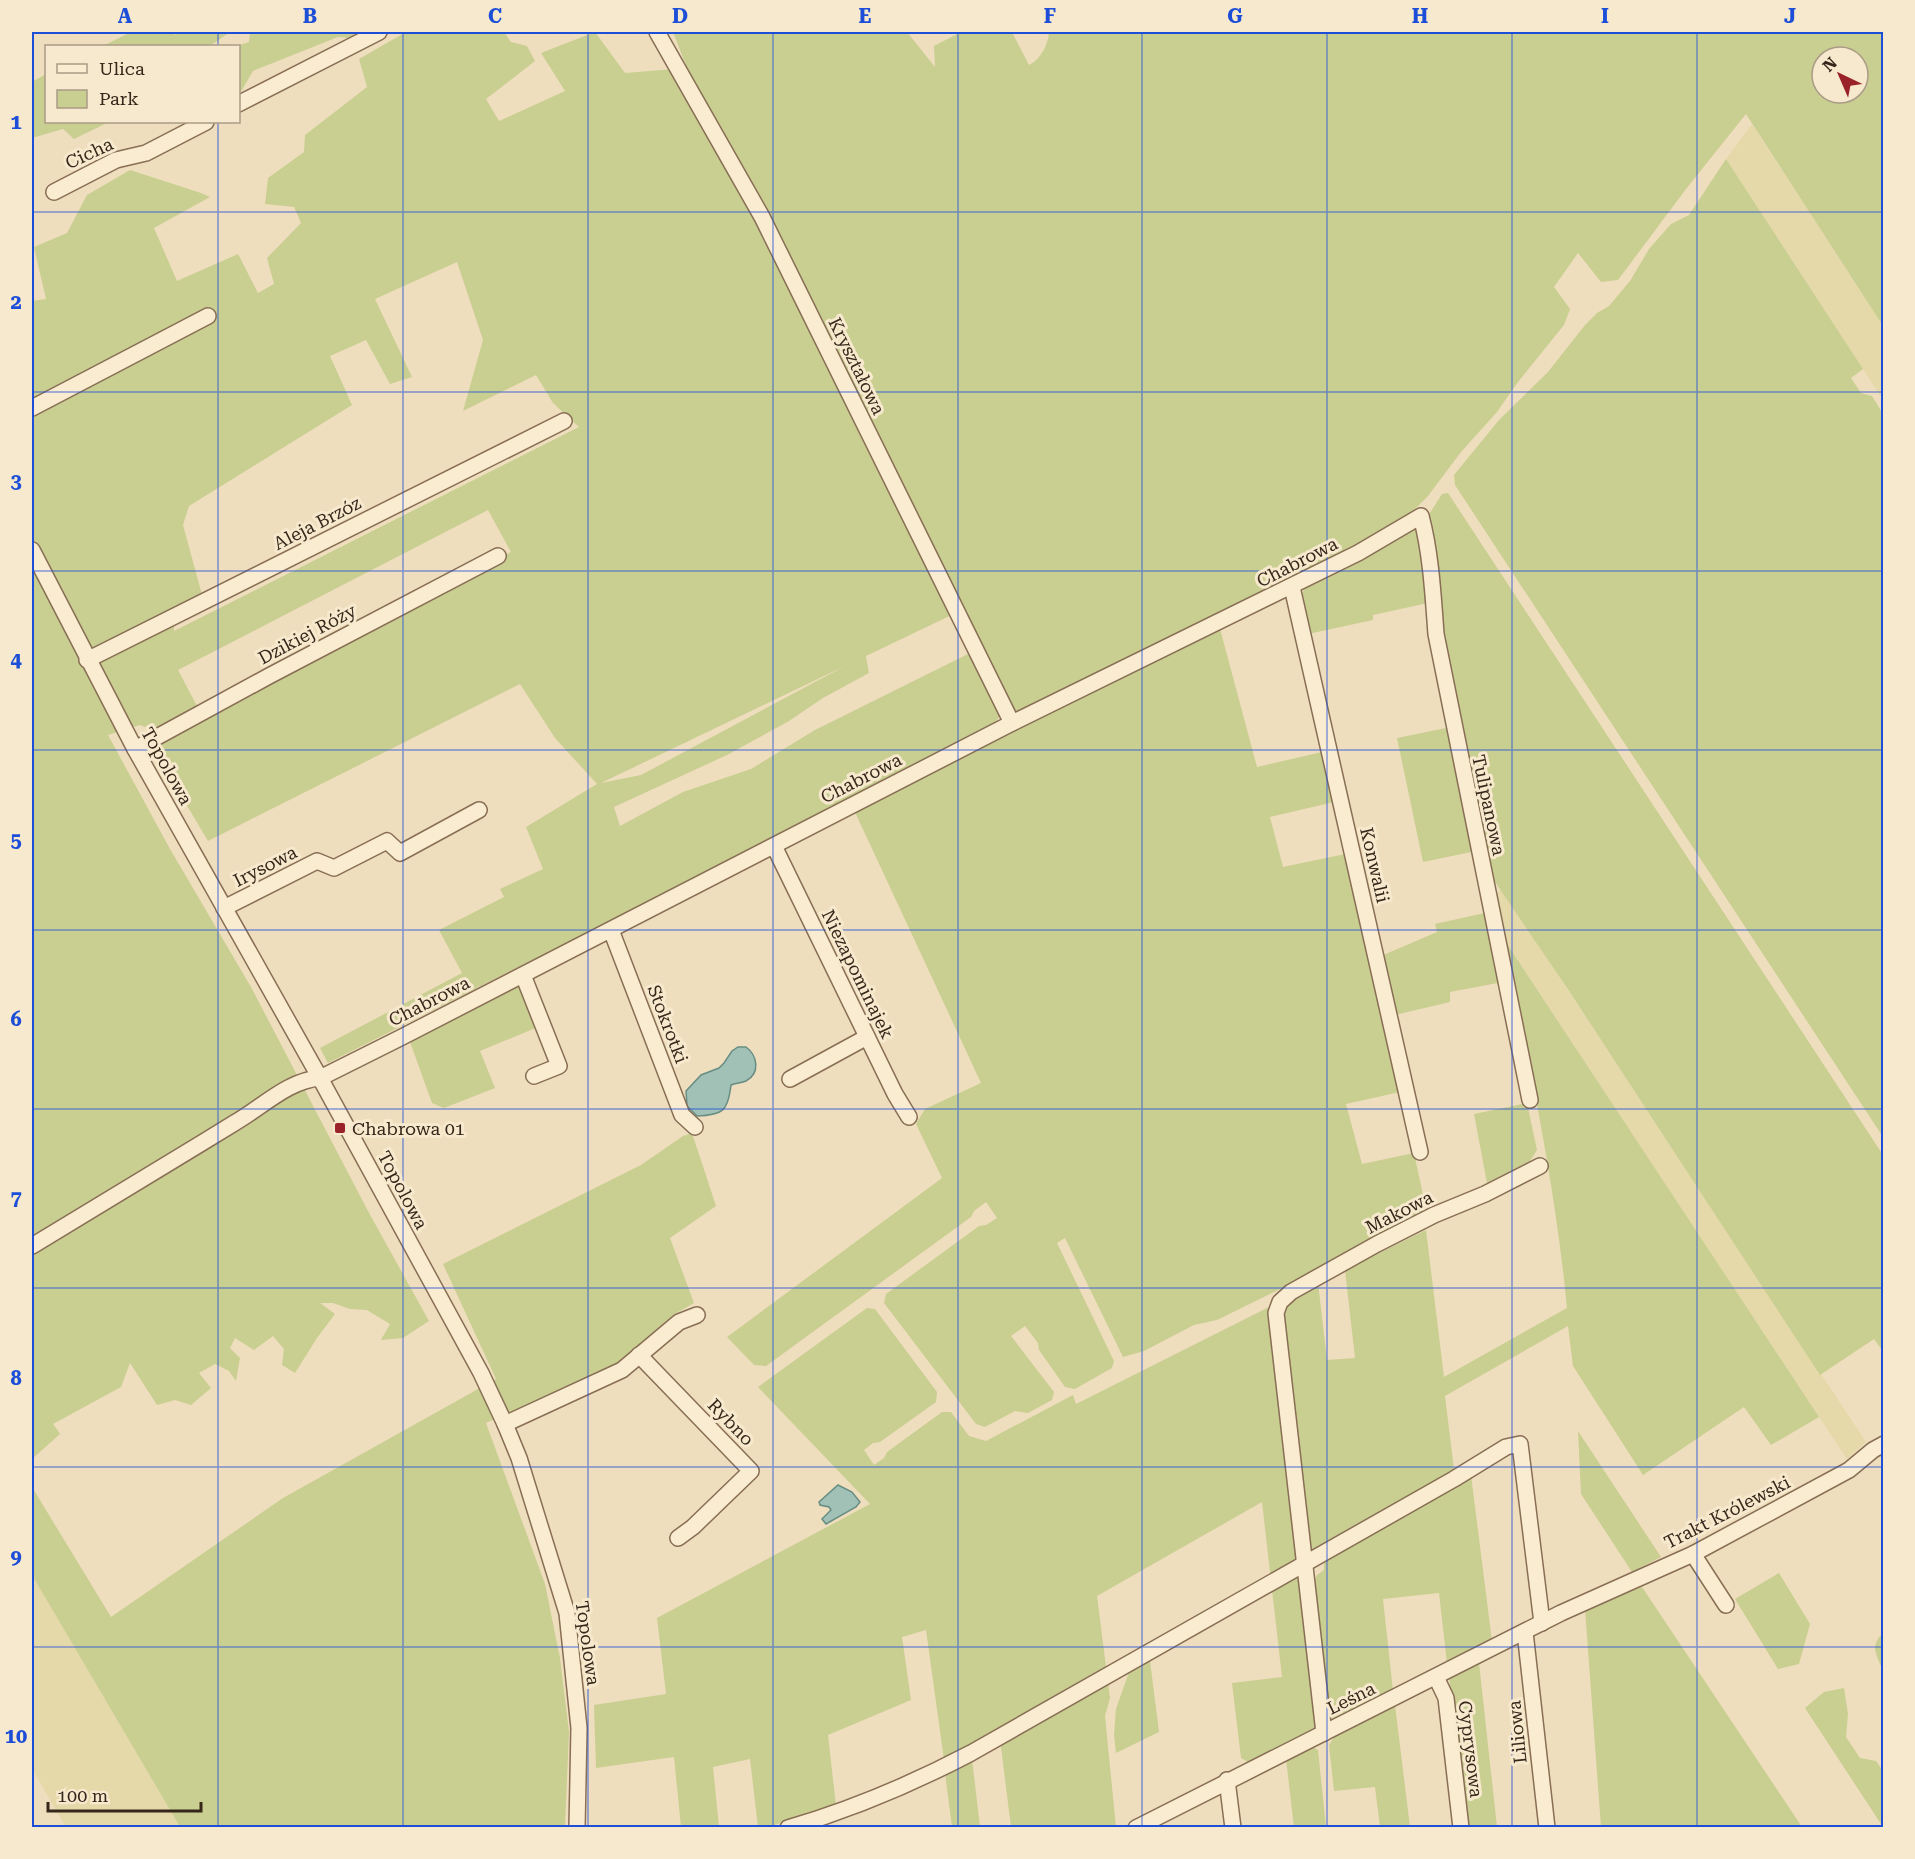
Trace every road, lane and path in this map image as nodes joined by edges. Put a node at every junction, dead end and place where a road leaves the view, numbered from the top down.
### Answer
1 (379, 32) edge
2 (657, 32) edge
3 (240, 103) edge
4 (204, 123) edge
5 (54, 192) dead end
6 (208, 316) dead end
7 (32, 408) edge
8 (564, 421) dead end
9 (1421, 516) joint
10 (32, 550) edge
11 (498, 556) dead end
12 (1292, 587) junction
13 (87, 660) junction
14 (1012, 723) junction
15 (135, 749) junction
16 (479, 810) dead end
17 (774, 846) junction
18 (224, 908) junction
19 (611, 930) junction
20 (523, 975) junction
21 (867, 1037) junction
22 (534, 1076) dead end
23 (320, 1078) junction
24 (790, 1079) dead end
25 (1530, 1100) dead end
26 (909, 1117) dead end
27 (695, 1127) dead end
28 (1420, 1152) dead end
29 (1540, 1166) dead end
30 (32, 1246) edge
31 (697, 1315) dead end
32 (639, 1355) junction
33 (505, 1424) junction
34 (1884, 1444) edge
35 (678, 1538) dead end
36 (1693, 1554) junction
37 (1305, 1564) junction
38 (1583, 1604) joint
39 (1726, 1605) dead end
40 (1542, 1623) junction
41 (1525, 1632) junction
42 (1436, 1677) junction
43 (1323, 1733) junction
44 (1227, 1780) junction
45 (578, 1827) edge
46 (788, 1827) edge
47 (1136, 1827) edge
48 (1233, 1827) edge
49 (1461, 1827) edge
50 (1547, 1827) edge

1 - 3 street
2 - 14 street, Kryształowa
4 - 5 street, Cicha
6 - 7 street
8 - 13 street, Aleja Brzóz
9 - 12 street, Chabrowa
9 - 25 street, Tulipanowa
10 - 13 street, Topolowa
11 - 15 street, Dzikiej Róży
12 - 14 street, Chabrowa
12 - 28 street, Konwalii
13 - 15 street, Topolowa
14 - 17 street, Chabrowa
15 - 18 street, Topolowa
16 - 18 street, Irysowa
17 - 19 street, Chabrowa
17 - 21 street, Niezapominajek
18 - 23 street, Topolowa
19 - 20 street, Chabrowa
19 - 27 street, Stokrotki
20 - 22 street
20 - 23 street, Chabrowa
21 - 24 street
21 - 26 street, Niezapominajek
23 - 30 street, Chabrowa
23 - 33 street, Topolowa
29 - 37 street, Makowa
31 - 32 street
32 - 33 street
32 - 35 street, Rybno
33 - 45 street, Topolowa
34 - 36 street, Trakt Królewski
36 - 38 street, Trakt Królewski
36 - 39 street
37 - 40 street
37 - 43 street
37 - 46 street
38 - 40 street, Leśna
40 - 41 street, Leśna
41 - 42 street, Leśna
41 - 50 street, Liliowa
42 - 43 street, Leśna
42 - 49 street, Cyprysowa
43 - 44 street, Leśna
44 - 47 street, Leśna
44 - 48 street

